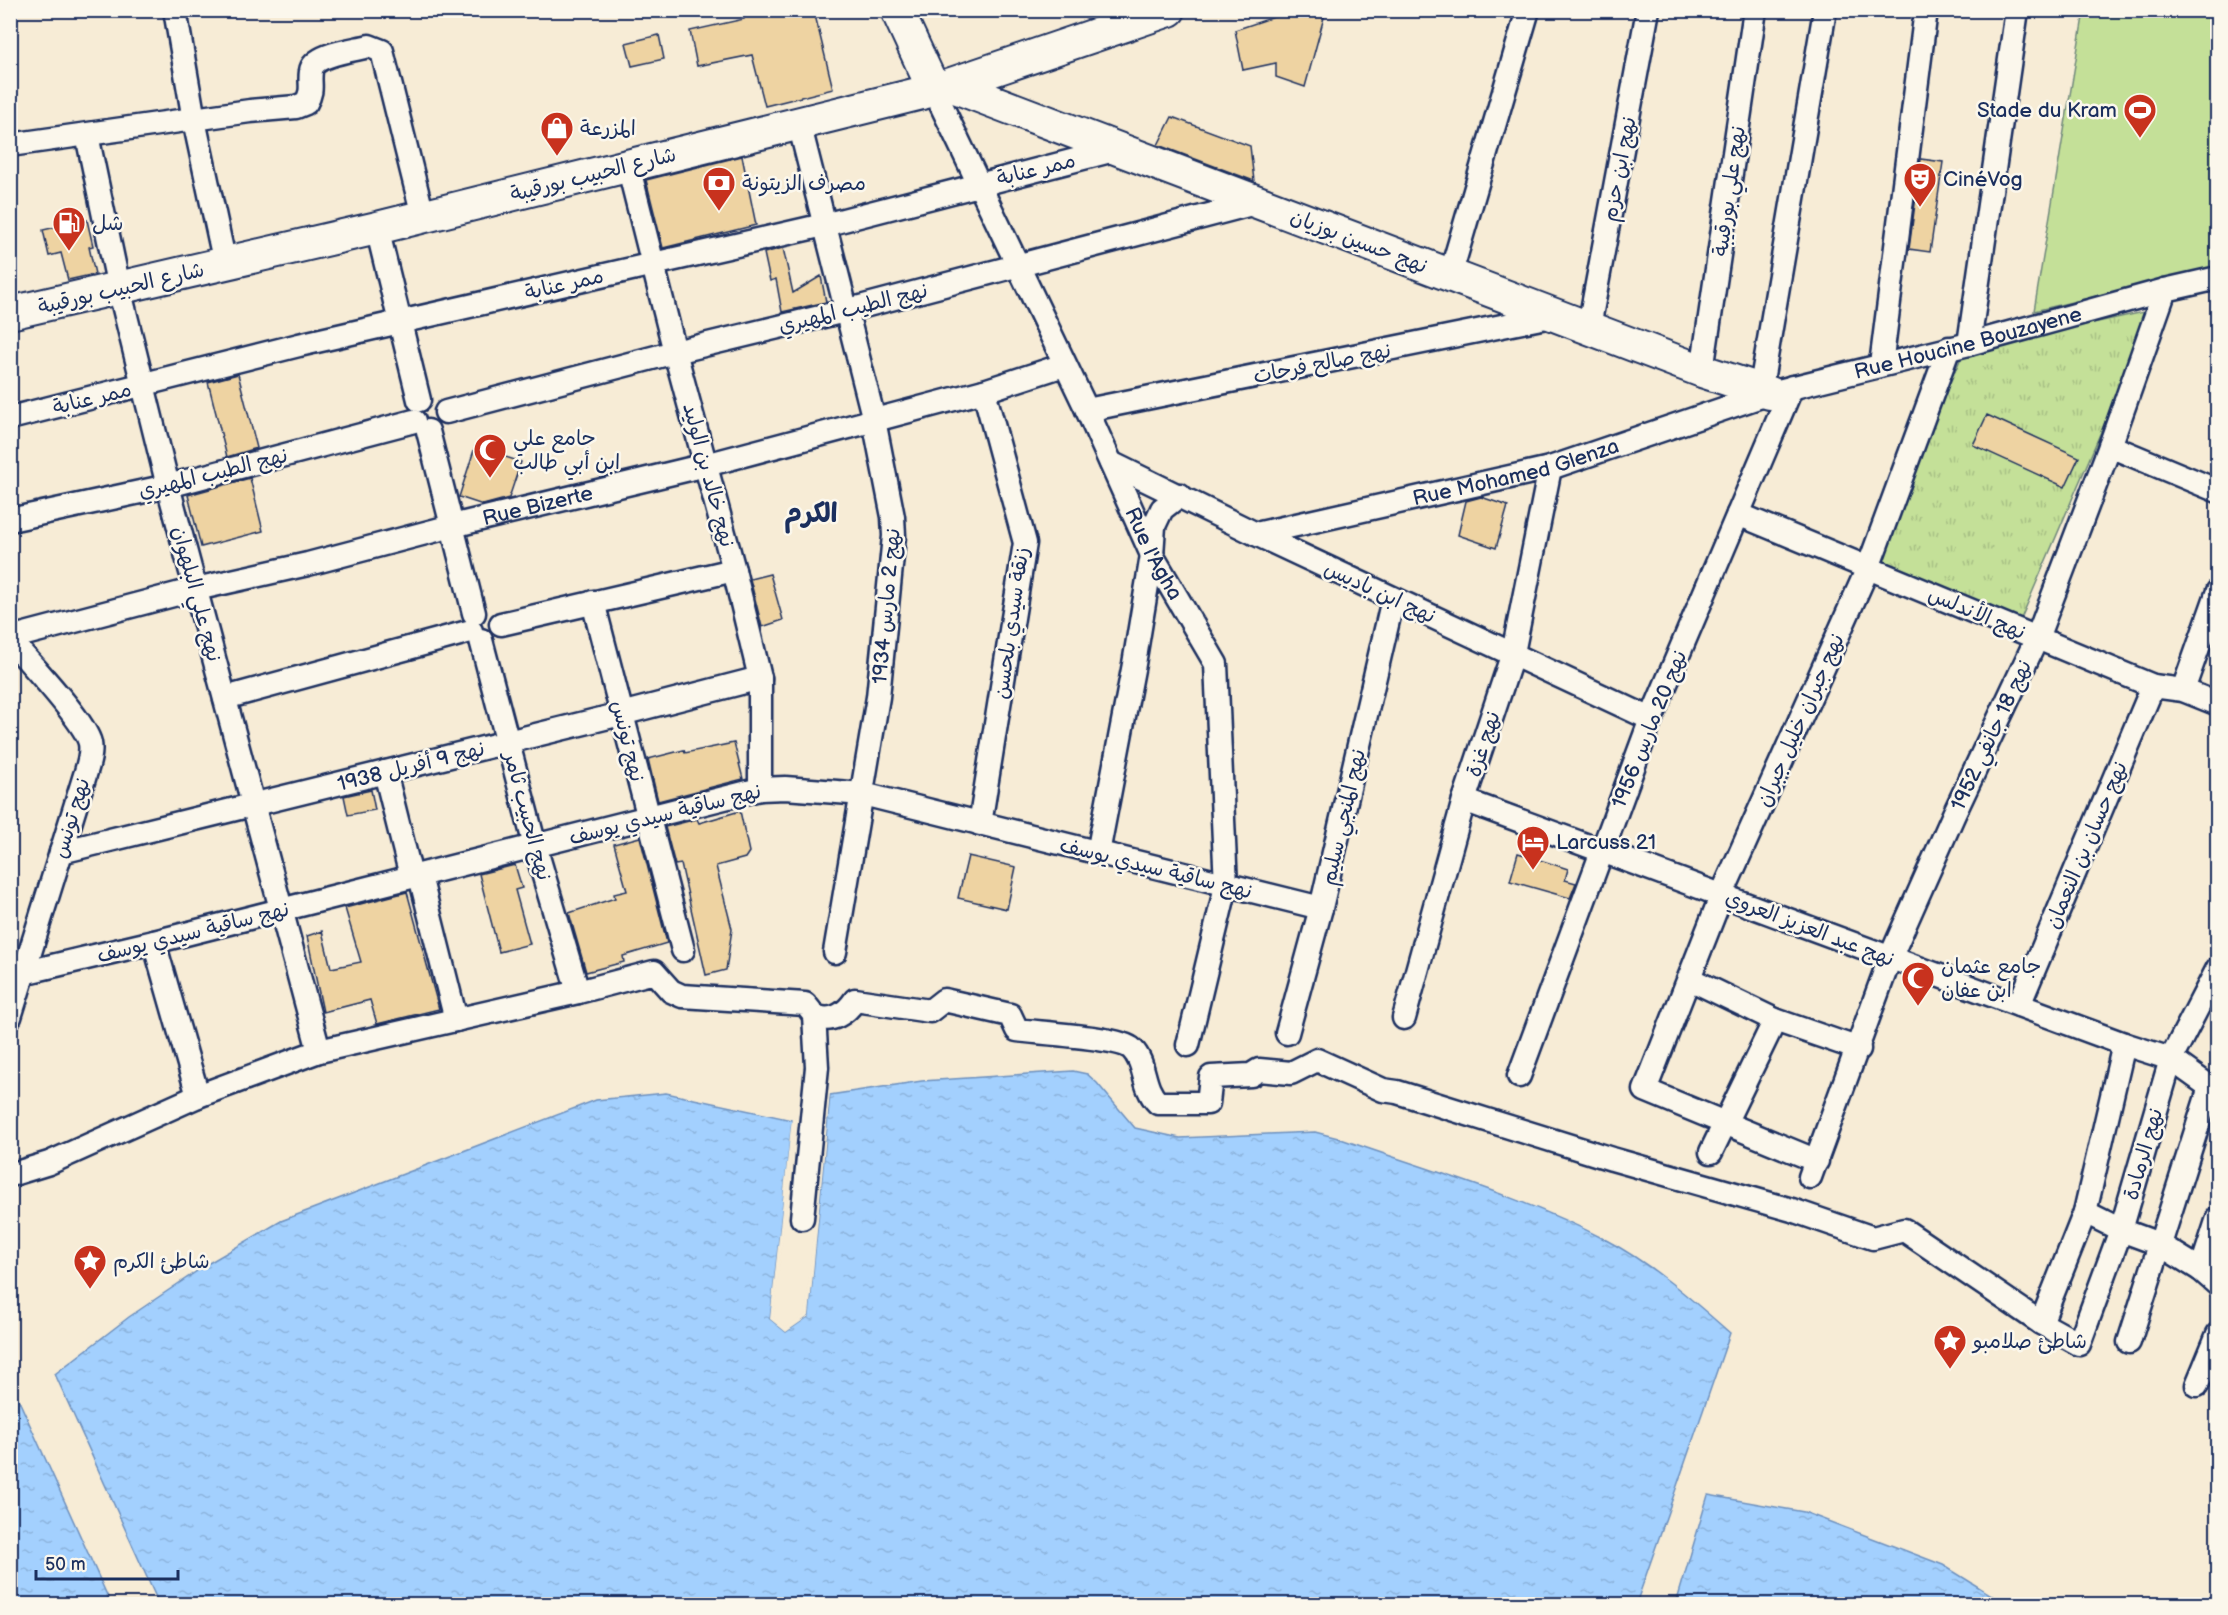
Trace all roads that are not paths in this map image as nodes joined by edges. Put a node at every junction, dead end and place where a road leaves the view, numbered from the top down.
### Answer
1 (175, 10) edge
2 (897, 10) edge
3 (1169, 10) edge
4 (1528, 10) edge
5 (1648, 10) edge
6 (1755, 10) edge
7 (1824, 10) edge
8 (1926, 10) edge
9 (2017, 10) edge
10 (942, 88) junction
11 (194, 120) junction
12 (799, 123) junction
13 (87, 135) junction
14 (10, 145) edge
15 (1118, 149) junction
16 (628, 165) junction
17 (979, 183) junction
18 (1259, 202) junction
19 (423, 216) junction
20 (824, 225) junction
21 (377, 228) junction
22 (225, 264) junction
23 (653, 264) junction
24 (1018, 266) junction
25 (1450, 276) junction
26 (2217, 278) edge
27 (118, 288) junction
28 (2165, 290) junction
29 (2217, 290) edge
30 (845, 311) junction
31 (10, 313) edge
32 (1556, 315) junction
33 (399, 322) junction
34 (1589, 327) junction
35 (1959, 346) junction
36 (675, 352) junction
37 (1064, 365) junction
38 (1881, 365) junction
39 (1702, 371) junction
40 (144, 385) junction
41 (1775, 385) junction
42 (984, 391) junction
43 (1087, 410) junction
44 (420, 417) junction
45 (10, 418) edge
46 (874, 420) junction
47 (2110, 446) junction
48 (1111, 463) junction
49 (706, 465) junction
50 (1550, 468) junction
51 (168, 486) junction
52 (2217, 491) edge
53 (1180, 495) junction
54 (1738, 514) junction
55 (10, 520) edge
56 (452, 526) junction
57 (1256, 534) junction
58 (1152, 555) junction
59 (1868, 568) junction
60 (734, 570) junction
61 (196, 589) junction
62 (2217, 591) edge
63 (1394, 599) junction
64 (593, 602) junction
65 (476, 628) junction
66 (2037, 638) junction
67 (10, 639) edge
68 (1513, 653) junction
69 (760, 678) junction
70 (2153, 686) junction
71 (2183, 690) junction
72 (225, 698) junction
73 (2217, 704) edge
74 (621, 714) junction
75 (1651, 719) junction
76 (507, 742) junction
77 (385, 772) junction
78 (760, 789) junction
79 (863, 794) junction
80 (1464, 800) junction
81 (253, 805) junction
82 (647, 816) junction
83 (980, 824) junction
84 (535, 846) junction
85 (1602, 849) junction
86 (61, 852) junction
87 (1098, 853) junction
88 (416, 876) junction
89 (1226, 886) junction
90 (1722, 894) junction
91 (1321, 908) junction
92 (280, 910) junction
93 (154, 942) junction
94 (683, 950) dead end
95 (835, 952) dead end
96 (1890, 958) junction
97 (2217, 968) edge
98 (17, 975) edge
99 (1690, 979) junction
100 (578, 992) junction
101 (2019, 1005) junction
102 (814, 1015) junction
103 (10, 1017) edge
104 (1404, 1018) dead end
105 (456, 1020) junction
106 (1774, 1020) junction
107 (1287, 1033) dead end
108 (2124, 1044) junction
109 (1188, 1046) dead end
110 (1859, 1049) junction
111 (319, 1051) junction
112 (2171, 1059) junction
113 (1519, 1076) dead end
114 (2214, 1088) edge
115 (198, 1096) junction
116 (1726, 1124) junction
117 (1711, 1152) dead end
118 (10, 1175) edge
119 (2085, 1212) junction
120 (802, 1218) dead end
121 (2217, 1218) edge
122 (2121, 1230) junction
123 (2159, 1244) junction
124 (2209, 1278) edge
125 (2041, 1323) junction
126 (2217, 1334) edge
127 (2129, 1342) dead end
128 (2197, 1385) dead end

1 - 11 street
2 - 10 main road
3 - 10 main road, شارع الحبيب بورقيبة
4 - 25 street
5 - 34 street, نهج ابن حزم
6 - 39 street, نهج علي بورقيبة
7 - 41 street, نهج 20 مارس 1956
8 - 38 street
9 - 35 street, نهج جبران خليل جبران
10 - 12 main road, شارع الحبيب بورقيبة
10 - 15 main road, نهج حسين بوزيان
10 - 17 street, Rue l'Agha
11 - 13 street
11 - 19 street
11 - 22 street
12 - 16 main road, شارع الحبيب بورقيبة
12 - 20 street, نهج 2 مارس 1934
13 - 14 street
13 - 27 street, نهج علي البلهوان
15 - 17 street, ممر عنابة
15 - 18 main road, نهج حسين بوزيان
16 - 19 main road, شارع الحبيب بورقيبة
16 - 23 street, نهج خالد بن الوليد
17 - 20 street, ممر عنابة
17 - 24 street, Rue l'Agha
18 - 24 street, نهج الطيب المهيري
18 - 25 main road, نهج حسين بوزيان
19 - 21 main road, شارع الحبيب بورقيبة
20 - 23 street, ممر عنابة
20 - 30 street, نهج 2 مارس 1934
21 - 22 main road, شارع الحبيب بورقيبة
21 - 33 street, نهج الحبيب ثامر
22 - 27 main road, شارع الحبيب بورقيبة
23 - 33 street, ممر عنابة
23 - 36 street, نهج خالد بن الوليد
24 - 30 street, نهج الطيب المهيري
24 - 37 street, Rue l'Agha
25 - 32 main road, نهج حسين بوزيان
26 - 28 street
27 - 31 main road, شارع الحبيب بورقيبة
27 - 40 street, نهج علي البلهوان
28 - 29 street
28 - 35 street, Rue Houcine Bouzayene
28 - 47 street, نهج 18 جانفي 1952
30 - 36 street, نهج الطيب المهيري
30 - 46 street, نهج 2 مارس 1934
32 - 34 main road, نهج حسين بوزيان
32 - 43 street, نهج صالح فرحات
33 - 40 street, ممر عنابة
33 - 44 street, نهج الحبيب ثامر
34 - 39 main road, نهج حسين بوزيان
35 - 38 street, Rue Houcine Bouzayene
35 - 59 street, نهج جبران خليل جبران
36 - 44 street, نهج الطيب المهيري
36 - 49 street, نهج خالد بن الوليد
37 - 42 street, Rue Bizerte
37 - 43 street, Rue l'Agha
38 - 41 street, Rue Houcine Bouzayene
39 - 41 main road, نهج حسين بوزيان
40 - 45 street, ممر عنابة
40 - 51 street, نهج علي البلهوان
41 - 50 street, Rue Mohamed Glenza
41 - 54 street, نهج 20 مارس 1956
42 - 46 street, Rue Bizerte
42 - 83 street, زنقة سيدي بلحسن
43 - 48 street, Rue l'Agha
44 - 51 street, نهج الطيب المهيري
44 - 56 street, نهج الحبيب ثامر
46 - 49 street, Rue Bizerte
46 - 79 street, نهج 2 مارس 1934
47 - 52 street
47 - 66 street, نهج 18 جانفي 1952
48 - 53 street, نهج ابن باديس
48 - 58 street, Rue l'Agha
49 - 56 street, Rue Bizerte
49 - 60 street, نهج خالد بن الوليد
50 - 57 street, Rue Mohamed Glenza
50 - 68 street, نهج غزة
51 - 55 street, نهج الطيب المهيري
51 - 61 street, نهج علي البلهوان
53 - 57 street, نهج ابن باديس
53 - 58 street
54 - 59 street, نهج الأندلس
54 - 75 street, نهج 20 مارس 1956
56 - 61 street, Rue Bizerte
56 - 65 street, نهج الحبيب ثامر
57 - 63 street, نهج ابن باديس
58 - 87 street
58 - 89 street, Rue l'Agha
59 - 66 street, نهج الأندلس
59 - 90 street, نهج جبران خليل جبران
60 - 64 street
60 - 69 street, نهج خالد بن الوليد
61 - 67 street, Rue Bizerte
61 - 72 street, نهج علي البلهوان
62 - 71 street
63 - 68 street, نهج ابن باديس
63 - 91 street, نهج المنجي سليم
64 - 65 street
64 - 74 street, نهج تونس
65 - 72 street
65 - 76 street, نهج الحبيب ثامر
66 - 70 street, نهج الأندلس
66 - 96 street, نهج 18 جانفي 1952
67 - 86 street, نهج تونس
68 - 75 street, نهج ابن باديس
68 - 80 street, نهج غزة
69 - 74 street, نهج 9 أفريل 1938
69 - 78 street, نهج خالد بن الوليد
70 - 71 street, نهج الأندلس
70 - 101 street, نهج حسان بن النعمان
71 - 73 street, نهج الأندلس
72 - 81 street, نهج علي البلهوان
74 - 76 street, نهج 9 أفريل 1938
74 - 82 street, نهج تونس
75 - 85 street, نهج 20 مارس 1956
76 - 77 street, نهج 9 أفريل 1938
76 - 84 street, نهج الحبيب ثامر
77 - 81 street, نهج 9 أفريل 1938
77 - 88 street
78 - 79 street, نهج ساقية سيدي يوسف
78 - 82 street, نهج ساقية سيدي يوسف
79 - 83 street, نهج ساقية سيدي يوسف
79 - 95 street, نهج 2 مارس 1934
80 - 85 street, نهج عبد العزيز العروي
80 - 104 street, نهج غزة
81 - 86 street, نهج 9 أفريل 1938
81 - 92 street, نهج علي البلهوان
82 - 84 street, نهج ساقية سيدي يوسف
82 - 94 street, نهج تونس
83 - 87 street, نهج ساقية سيدي يوسف
84 - 88 street, نهج ساقية سيدي يوسف
84 - 100 street, نهج الحبيب ثامر
85 - 90 street, نهج عبد العزيز العروي
85 - 113 street, نهج 20 مارس 1956
86 - 98 street, نهج تونس
87 - 89 street, نهج ساقية سيدي يوسف
88 - 92 street, نهج ساقية سيدي يوسف
88 - 105 street
89 - 91 street, نهج ساقية سيدي يوسف
89 - 109 street, Rue l'Agha
90 - 96 street, نهج عبد العزيز العروي
90 - 99 street, نهج جبران خليل جبران
91 - 107 street, نهج المنجي سليم
92 - 93 street, نهج ساقية سيدي يوسف
92 - 111 street, نهج علي البلهوان
93 - 98 street, نهج ساقية سيدي يوسف
93 - 115 street
96 - 101 street, نهج عبد العزيز العروي
96 - 110 street, نهج 18 جانفي 1952
97 - 112 street, نهج الرمادة
98 - 103 street, نهج تونس
99 - 106 street
99 - 116 street, نهج جبران خليل جبران
100 - 102 street
100 - 105 street
101 - 108 street, نهج عبد العزيز العروي
102 - 120 street
102 - 125 street
105 - 111 street
106 - 110 street
106 - 116 street
108 - 112 street, نهج عبد العزيز العروي
108 - 119 street
110 - 116 street, نهج 18 جانفي 1952
111 - 115 street
112 - 114 street, نهج عبد العزيز العروي
112 - 122 street, نهج الرمادة
114 - 123 street
115 - 118 street
116 - 117 street
119 - 122 street
119 - 125 street
121 - 124 street
122 - 123 street
122 - 125 street, نهج الرمادة
123 - 124 street
123 - 127 street
126 - 128 street

